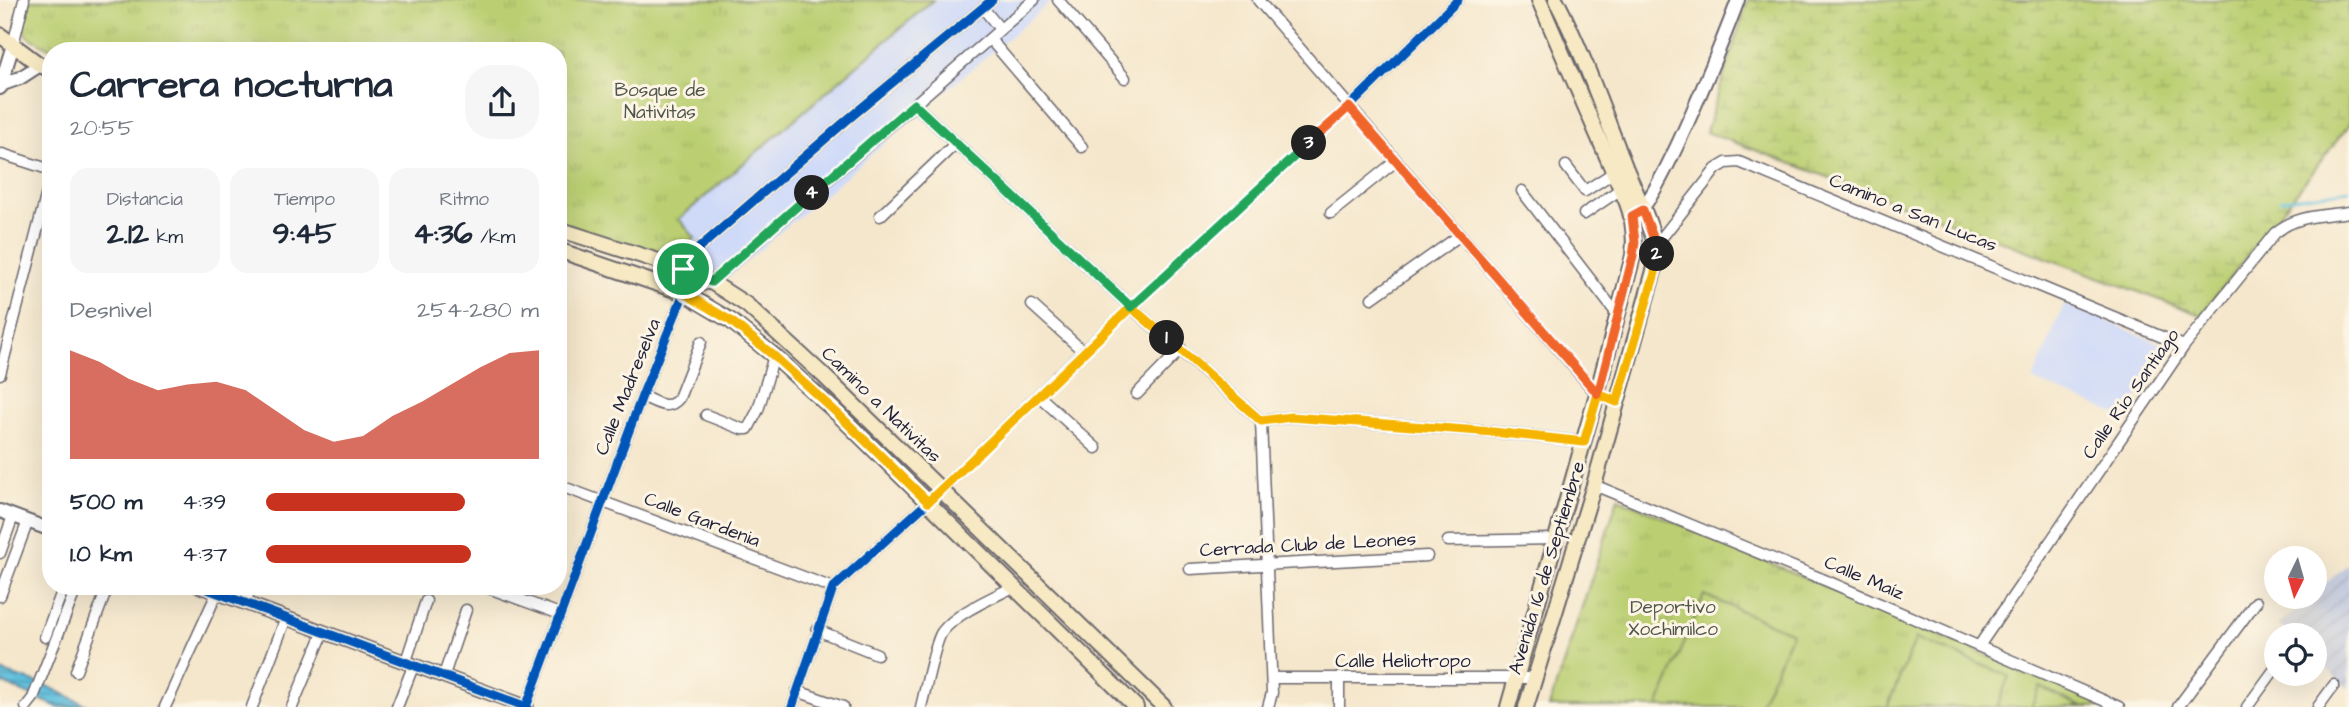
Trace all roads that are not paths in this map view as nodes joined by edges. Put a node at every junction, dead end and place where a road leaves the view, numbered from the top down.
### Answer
1 (24, 0) edge
2 (992, 0) edge
3 (1034, 0) edge
4 (1058, 0) edge
5 (1258, 0) edge
6 (1458, 0) edge
7 (1539, 0) edge
8 (1556, 0) edge
9 (1738, 0) edge
10 (983, 8) junction
11 (1000, 29) junction
12 (0, 35) edge
13 (990, 38) junction
14 (13, 45) junction
15 (42, 64) edge
16 (42, 69) edge
17 (1125, 78) dead end
18 (1, 86) edge
19 (914, 104) junction
20 (1349, 107) junction
21 (956, 143) junction
22 (1082, 147) dead end
23 (2, 154) dead end
24 (1396, 161) junction
25 (1566, 166) dead end
26 (42, 167) edge
27 (1613, 173) junction
28 (1522, 191) dead end
29 (1632, 204) junction
30 (42, 212) edge
31 (2349, 212) edge
32 (1331, 213) dead end
33 (1584, 214) dead end
34 (880, 216) dead end
35 (567, 232) edge
36 (1460, 236) junction
37 (1656, 245) junction
38 (567, 253) edge
39 (683, 269) junction
40 (711, 282) junction
41 (684, 293) junction
42 (1372, 298) dead end
43 (1032, 305) dead end
44 (1131, 307) junction
45 (1617, 314) junction
46 (701, 342) dead end
47 (2184, 346) junction
48 (1181, 349) junction
49 (1083, 351) junction
50 (774, 356) junction
51 (0, 374) edge
52 (1137, 394) dead end
53 (1598, 394) junction
54 (1038, 395) junction
55 (642, 396) junction
56 (1617, 402) junction
57 (706, 415) dead end
58 (1261, 421) junction
59 (1584, 442) junction
60 (1096, 448) dead end
61 (1594, 485) junction
62 (567, 488) edge
63 (941, 489) junction
64 (602, 501) junction
65 (928, 502) junction
66 (0, 511) edge
67 (13, 516) junction
68 (28, 521) junction
69 (42, 526) edge
70 (1554, 539) junction
71 (1448, 541) dead end
72 (0, 553) edge
73 (1427, 556) dead end
74 (1268, 566) junction
75 (1190, 569) dead end
76 (1013, 587) junction
77 (833, 588) junction
78 (61, 595) edge
79 (73, 595) edge
80 (105, 595) edge
81 (216, 595) edge
82 (223, 595) edge
83 (248, 595) edge
84 (508, 595) edge
85 (0, 596) edge
86 (426, 601) dead end
87 (246, 603) junction
88 (2256, 603) dead end
89 (466, 610) dead end
90 (560, 614) junction
91 (286, 618) junction
92 (817, 630) junction
93 (324, 631) junction
94 (45, 637) dead end
95 (1979, 646) junction
96 (877, 654) dead end
97 (410, 663) junction
98 (76, 671) dead end
99 (443, 675) junction
100 (1272, 678) junction
101 (1339, 678) junction
102 (1534, 678) junction
103 (1515, 679) junction
104 (2264, 684) edge
105 (2334, 685) dead end
106 (797, 691) junction
107 (30, 703) edge
108 (502, 703) edge
109 (165, 707) edge
110 (252, 707) edge
111 (292, 707) edge
112 (397, 707) edge
113 (526, 707) edge
114 (792, 707) edge
115 (843, 707) edge
116 (922, 707) edge
117 (1136, 707) edge
118 (1164, 707) edge
119 (1268, 707) edge
120 (1339, 707) edge
121 (1508, 707) edge
122 (1526, 707) edge
123 (2119, 707) edge
124 (2178, 707) edge
125 (2247, 707) edge
126 (2318, 707) edge

1 - 14 street
2 - 10 street
3 - 11 street
4 - 17 street
5 - 20 street
6 - 20 street
7 - 27 main road
8 - 29 main road
9 - 29 street
10 - 11 street
10 - 39 street
11 - 13 street
12 - 14 main road
13 - 19 street
13 - 22 street
14 - 15 main road
14 - 18 street
16 - 18 street
19 - 21 street
19 - 40 street
20 - 24 street
20 - 44 street
21 - 34 street
21 - 44 street
23 - 26 street
24 - 32 street
24 - 36 street
25 - 27 street
27 - 29 main road
28 - 45 street
29 - 33 street
29 - 37 main road, Avenida 16 de Septiembre
29 - 45 main road, Avenida 16 de Septiembre
30 - 51 street
31 - 47 street, Calle Río Santiago
35 - 39 main road, Camino a Nativitas
36 - 42 street
36 - 53 street
37 - 47 street, Camino a San Lucas
37 - 56 main road, Avenida 16 de Septiembre
38 - 41 main road, Camino a Nativitas
39 - 40 main road, Camino a Nativitas
39 - 41 street, Calle Madreselva
40 - 41 street
40 - 63 main road, Camino a Nativitas
41 - 50 main road, Camino a Nativitas
41 - 55 street, Calle Madreselva
43 - 49 street
44 - 48 street
44 - 49 street
45 - 53 main road, Avenida 16 de Septiembre
46 - 55 street
47 - 95 street, Calle Río Santiago
48 - 52 street
48 - 58 street
49 - 54 street
50 - 57 street
50 - 65 main road, Camino a Nativitas
53 - 56 street
53 - 59 main road, Avenida 16 de Septiembre
54 - 60 street
54 - 63 street
55 - 64 street, Calle Madreselva
56 - 61 main road, Avenida 16 de Septiembre
58 - 59 street
58 - 74 street
59 - 70 main road, Avenida 16 de Septiembre
61 - 95 street, Calle Maíz
61 - 102 main road, Avenida 16 de Septiembre
62 - 64 street, Calle Gardenia
63 - 65 street
63 - 118 main road, Camino a Nativitas
64 - 77 street, Calle Gardenia
64 - 90 street, Calle Madreselva
65 - 76 main road, Camino a Nativitas
65 - 77 street
66 - 67 street
67 - 68 street
67 - 72 street
68 - 69 street
68 - 85 street
70 - 71 street
70 - 103 main road, Avenida 16 de Septiembre
73 - 74 street, Cerrada Club de Leones
74 - 75 street, Cerrada Club de Leones
74 - 100 street
76 - 116 street
76 - 117 main road, Camino a Nativitas
77 - 92 street
78 - 94 street
79 - 107 street
80 - 98 street
81 - 109 street
82 - 87 street
83 - 87 street
84 - 90 street
86 - 97 street
87 - 91 street
88 - 124 street
89 - 99 street
90 - 113 street, Calle Madreselva
91 - 93 street
91 - 110 street
92 - 96 street
92 - 106 street
93 - 97 street
93 - 111 street
95 - 123 street, Calle Maíz
97 - 99 street
97 - 112 street
99 - 108 street
100 - 101 street, Calle Heliotropo
100 - 119 street
101 - 103 street, Calle Heliotropo
101 - 120 street
102 - 103 street, Calle Heliotropo
102 - 122 main road, Avenida 16 de Septiembre
103 - 121 main road, Avenida 16 de Septiembre
104 - 125 street
105 - 126 street
106 - 114 street
106 - 115 street
108 - 113 street

